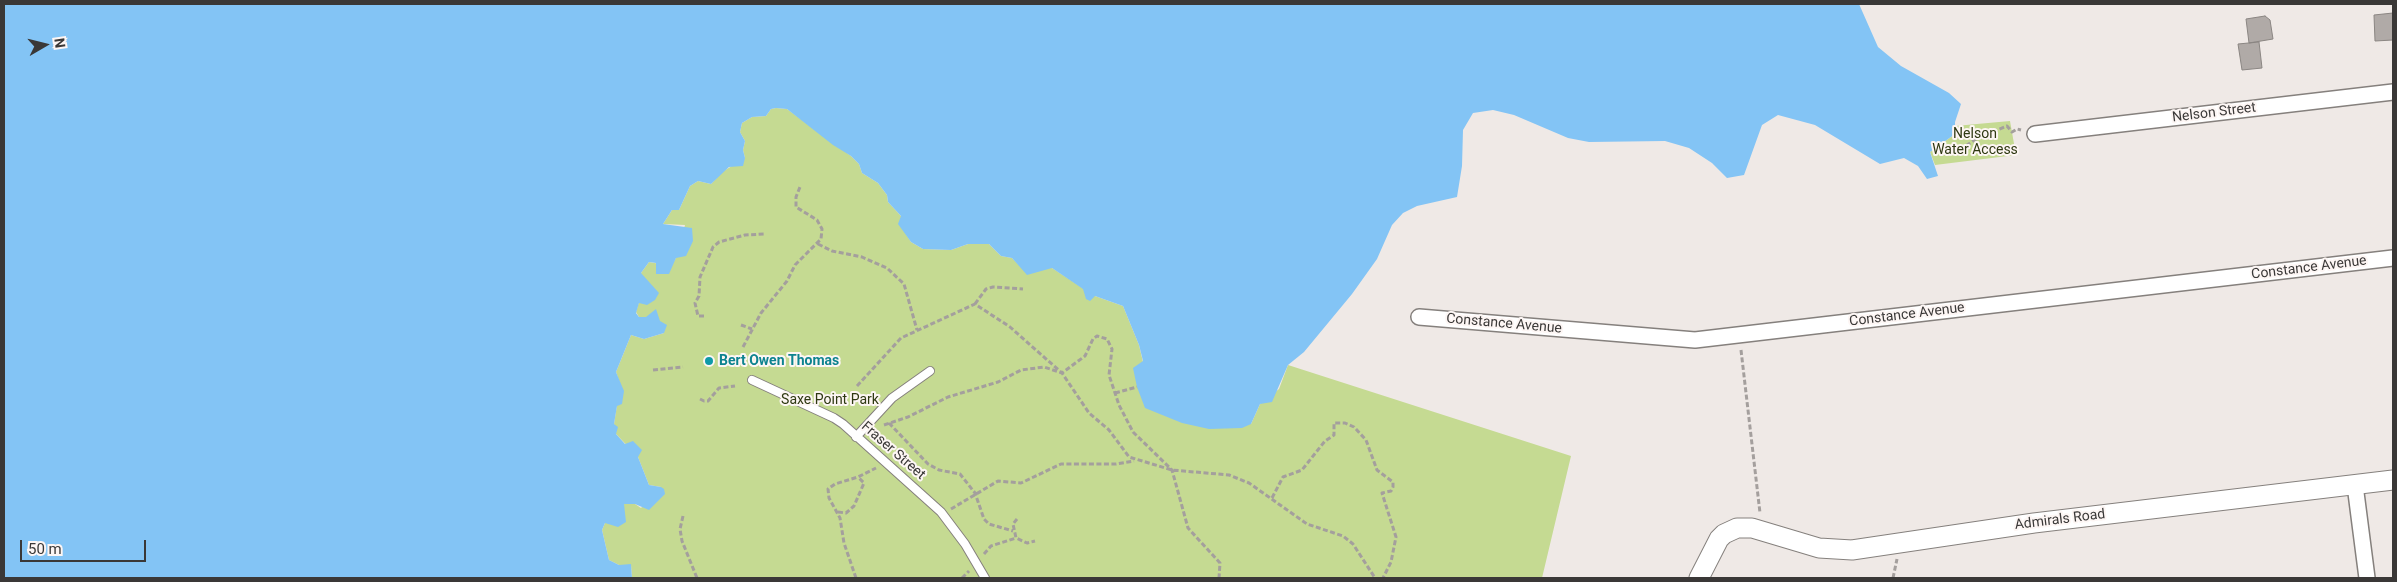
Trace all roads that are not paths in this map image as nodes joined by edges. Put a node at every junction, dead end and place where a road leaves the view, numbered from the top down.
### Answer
1 (2393, 92) edge
2 (2035, 134) dead end
3 (2393, 258) edge
4 (1419, 317) dead end
5 (930, 371) dead end
6 (752, 380) dead end
7 (856, 437) junction
8 (2393, 480) edge
9 (2355, 485) junction
10 (985, 578) edge
11 (1699, 578) edge
12 (2367, 578) edge

1 - 2 street, Nelson Street
3 - 4 street, Constance Avenue
5 - 7 lane
6 - 7 lane, Fraser Street
7 - 10 lane, Fraser Street
8 - 9 street, Admirals Road
9 - 11 street, Admirals Road
9 - 12 street

